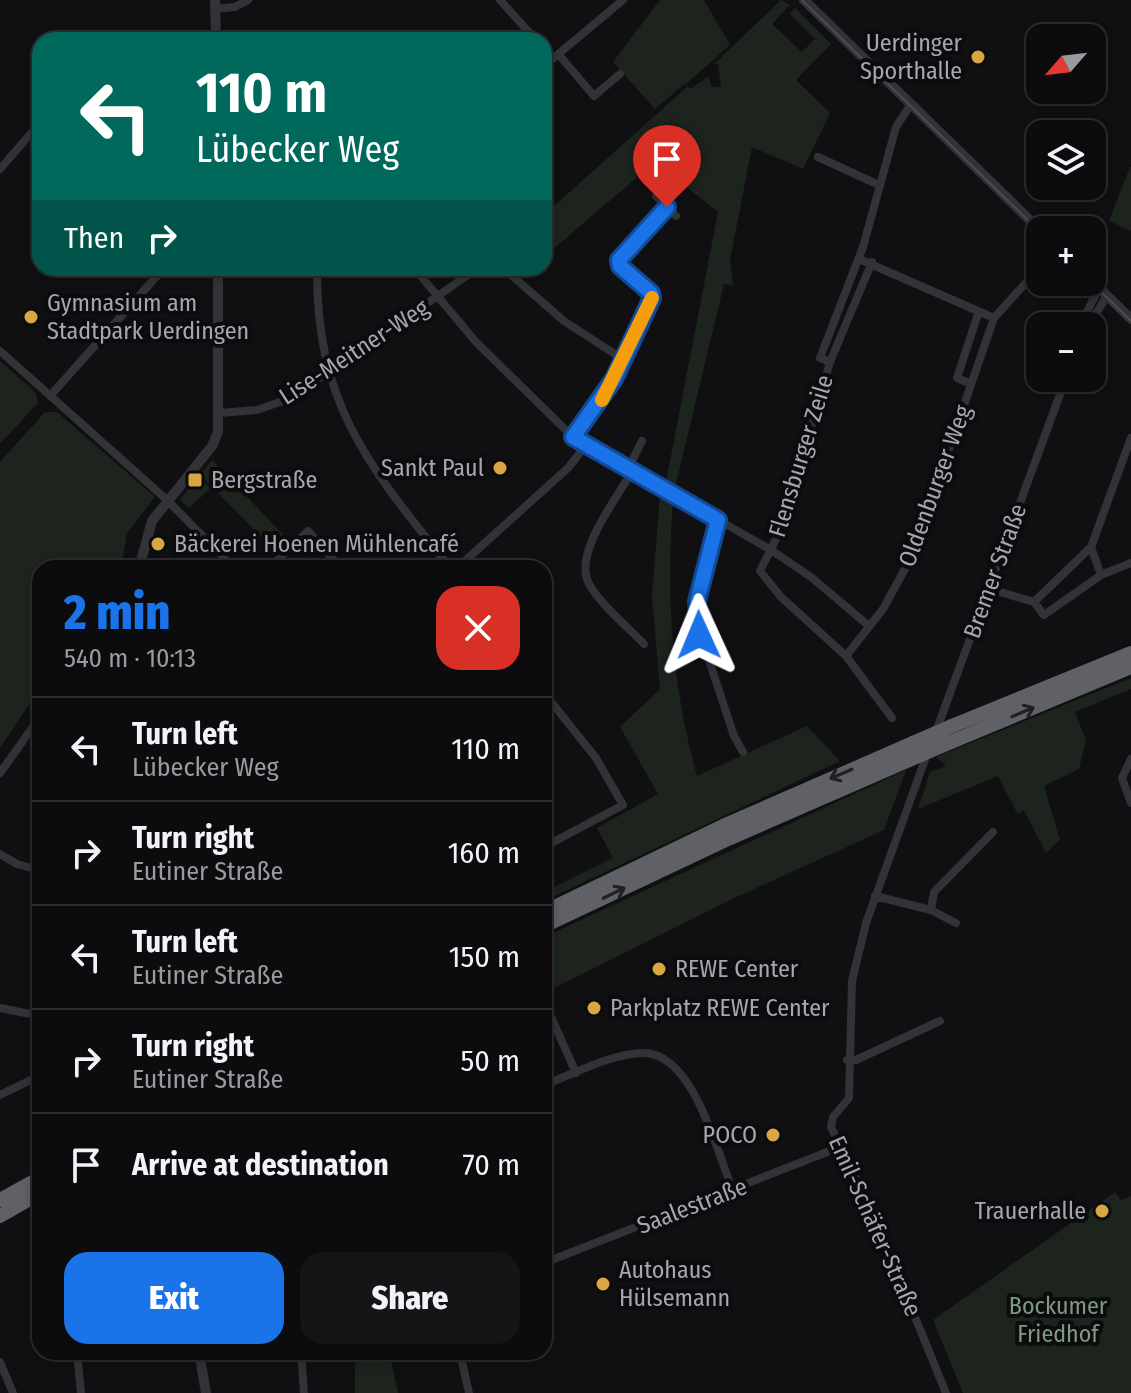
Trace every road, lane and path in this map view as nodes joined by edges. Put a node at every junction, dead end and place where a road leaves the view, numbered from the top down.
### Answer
1 (248, 0) edge
2 (500, 0) edge
3 (623, 0) edge
4 (804, 0) edge
5 (215, 4) edge
6 (216, 32) edge
7 (529, 32) edge
8 (552, 54) edge
9 (555, 56) junction
10 (552, 59) edge
11 (620, 74) dead end
12 (911, 104) junction
13 (32, 132) edge
14 (818, 157) dead end
15 (0, 169) edge
16 (879, 185) junction
17 (656, 196) dead end
18 (667, 207) junction
19 (676, 216) dead end
20 (1026, 216) edge
21 (859, 259) junction
22 (872, 262) junction
23 (157, 276) edge
24 (218, 276) edge
25 (317, 276) edge
26 (420, 276) edge
27 (467, 276) edge
28 (512, 276) edge
29 (1026, 283) edge
30 (1106, 295) edge
31 (437, 298) junction
32 (979, 311) junction
33 (994, 318) junction
34 (1131, 319) edge
35 (0, 351) edge
36 (624, 360) junction
37 (830, 362) junction
38 (328, 374) junction
39 (971, 384) junction
40 (1061, 392) edge
41 (50, 396) junction
42 (220, 413) junction
43 (573, 437) junction
44 (1131, 438) edge
45 (642, 441) dead end
46 (586, 445) junction
47 (629, 472) junction
48 (166, 499) junction
49 (718, 520) junction
50 (1091, 547) junction
51 (771, 550) junction
52 (141, 560) edge
53 (226, 560) edge
54 (279, 560) edge
55 (334, 560) edge
56 (444, 560) edge
57 (466, 560) edge
58 (1131, 563) edge
59 (1101, 575) junction
60 (1000, 592) dead end
61 (1034, 602) junction
62 (869, 626) junction
63 (644, 644) dead end
64 (1131, 653) edge
65 (846, 656) junction
66 (1131, 667) edge
67 (552, 705) edge
68 (892, 718) dead end
69 (32, 728) edge
70 (743, 752) dead end
71 (1131, 759) edge
72 (916, 762) junction
73 (0, 773) edge
74 (1131, 803) edge
75 (993, 832) dead end
76 (726, 833) junction
77 (552, 843) edge
78 (698, 846) junction
79 (0, 854) edge
80 (32, 868) edge
81 (875, 896) junction
82 (552, 909) edge
83 (931, 910) junction
84 (552, 922) edge
85 (956, 923) dead end
86 (0, 1008) edge
87 (32, 1014) edge
88 (552, 1019) edge
89 (940, 1021) dead end
90 (847, 1060) junction
91 (576, 1073) junction
92 (32, 1079) edge
93 (552, 1082) edge
94 (0, 1095) edge
95 (840, 1147) junction
96 (32, 1182) edge
97 (733, 1191) junction
98 (32, 1198) edge
99 (0, 1200) edge
100 (0, 1216) edge
101 (552, 1260) edge
102 (78, 1360) edge
103 (200, 1360) edge
104 (302, 1360) edge
105 (462, 1360) edge
106 (0, 1362) edge
107 (13, 1393) edge
108 (81, 1393) edge
109 (206, 1393) edge
110 (304, 1393) edge
111 (469, 1393) edge
112 (946, 1393) edge

1 - 5 street
2 - 7 street
3 - 9 street
4 - 12 street
5 - 6 street
8 - 9 street
9 - 10 street
9 - 11 street
12 - 16 street, Flensburger Zeile
12 - 20 street
13 - 15 street
14 - 16 street
16 - 21 street, Flensburger Zeile
17 - 18 street
18 - 19 street
18 - 36 street
21 - 22 street
21 - 37 street, Flensburger Zeile
22 - 32 street
22 - 37 street, Flensburger Zeile
23 - 41 street
24 - 42 street
25 - 38 street
26 - 31 street
27 - 31 street, Lise-Meitner-Weg
28 - 36 street
29 - 33 street, Oldenburger Weg
30 - 34 street
31 - 38 street, Lise-Meitner-Weg
31 - 43 street
32 - 33 street
32 - 39 street, Oldenburger Weg
33 - 39 street, Oldenburger Weg
35 - 41 street
36 - 43 street
37 - 51 street, Flensburger Zeile
38 - 42 street, Lise-Meitner-Weg
38 - 56 street
39 - 62 street, Oldenburger Weg
40 - 72 street, Bremer Straße
41 - 48 street
42 - 48 street
43 - 46 street
44 - 50 street
45 - 47 street
46 - 47 street
46 - 57 street
47 - 49 street
47 - 63 street
48 - 52 street
48 - 53 street
49 - 51 street
49 - 70 street
50 - 59 street
50 - 61 street
51 - 62 street
51 - 65 street
54 - 55 street
58 - 59 street
59 - 61 street
60 - 61 street
62 - 65 street, Oldenburger Weg
64 -> 76 highway, bridge
65 - 68 street
72 -> 66 highway, bridge
67 - 77 street
69 - 73 street
71 - 74 street
72 - 76 highway
72 - 81 street, Emil-Schäfer-Straße
75 - 83 street
76 - 78 highway
78 - 82 highway
84 -> 78 highway
79 - 80 street
81 - 83 street
81 - 90 street, Emil-Schäfer-Straße
83 - 85 street
86 - 87 street
88 - 91 street
89 - 90 street
90 - 95 street, Emil-Schäfer-Straße
91 - 93 street
91 - 97 street
92 - 94 street
95 - 97 street, Saalestraße
95 - 112 street, Emil-Schäfer-Straße
96 - 99 highway
97 - 101 street, Saalestraße
98 - 100 highway
102 - 108 street
103 - 109 street
104 - 110 street
105 - 111 street
106 - 107 street

